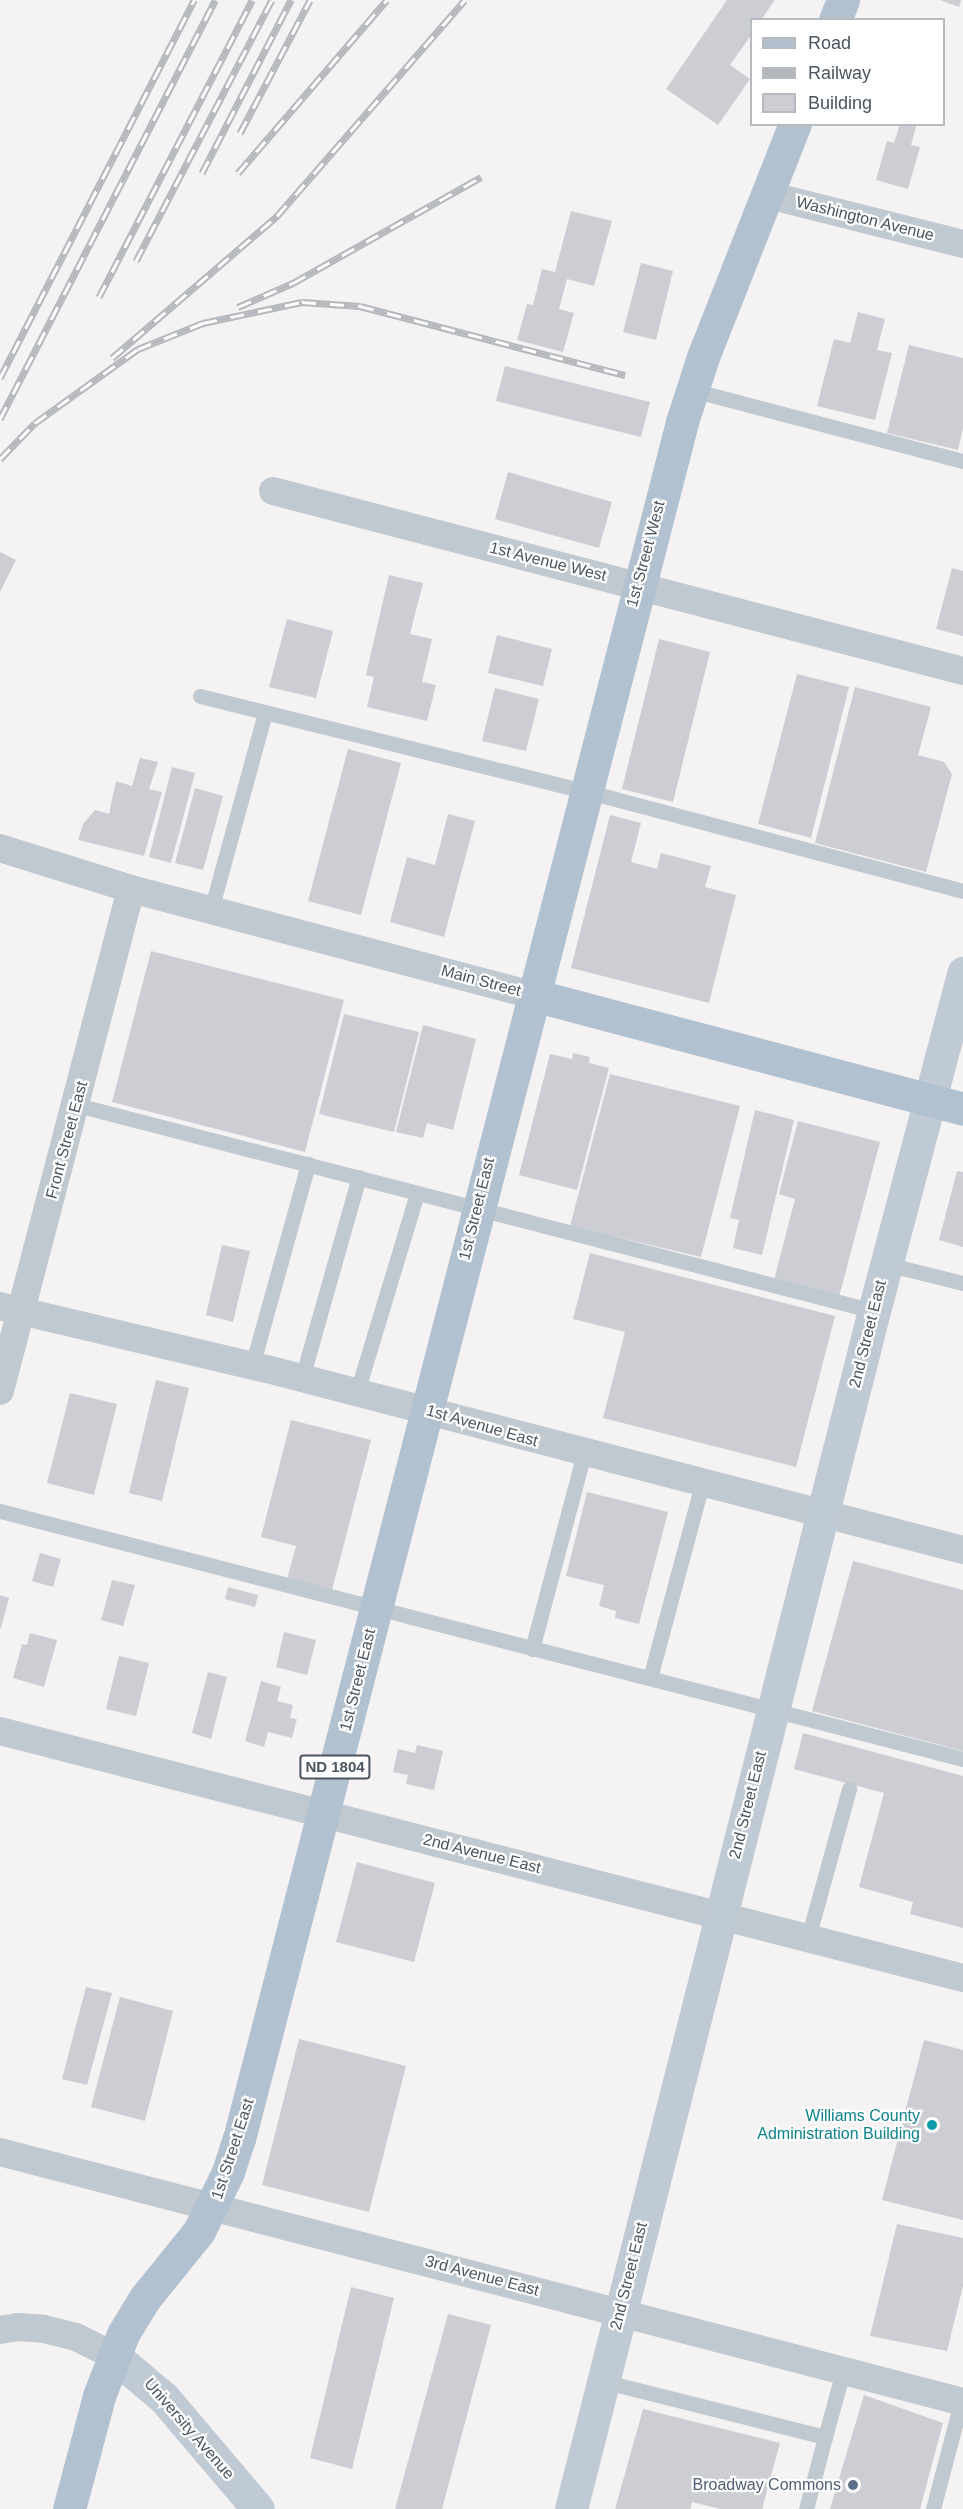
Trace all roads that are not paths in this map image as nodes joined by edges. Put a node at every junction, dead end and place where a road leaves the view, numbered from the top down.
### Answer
1 (843, 0) edge
2 (837, 18) edge
3 (794, 126) edge
4 (768, 195) junction
5 (963, 244) edge
6 (692, 390) junction
7 (963, 461) edge
8 (273, 491) dead end
9 (638, 585) junction
10 (963, 671) edge
11 (200, 696) dead end
12 (265, 712) junction
13 (585, 791) junction
14 (0, 848) edge
15 (131, 889) junction
16 (963, 891) edge
17 (211, 910) junction
18 (963, 973) edge
19 (533, 995) junction
20 (928, 1101) junction
21 (77, 1105) junction
22 (963, 1109) edge
23 (308, 1164) junction
24 (359, 1178) junction
25 (417, 1193) junction
26 (477, 1208) junction
27 (886, 1264) junction
28 (963, 1283) edge
29 (11, 1308) edge
30 (874, 1311) junction
31 (252, 1365) junction
32 (302, 1378) junction
33 (0, 1391) edge
34 (357, 1392) junction
35 (426, 1410) junction
36 (584, 1454) junction
37 (702, 1484) junction
38 (0, 1511) edge
39 (822, 1514) junction
40 (963, 1550) edge
41 (375, 1610) junction
42 (532, 1649) junction
43 (650, 1678) junction
44 (773, 1710) junction
45 (0, 1731) edge
46 (963, 1759) edge
47 (849, 1789) dead end
48 (324, 1814) junction
49 (720, 1916) junction
50 (808, 1938) junction
51 (963, 1978) edge
52 (0, 2152) edge
53 (214, 2205) junction
54 (619, 2312) junction
55 (0, 2330) edge
56 (114, 2356) junction
57 (843, 2371) junction
58 (602, 2381) junction
59 (962, 2402) edge
60 (825, 2437) junction
61 (69, 2509) edge
62 (258, 2509) edge
63 (572, 2509) edge
64 (806, 2509) edge
65 (933, 2509) edge

1 - 2 main road
3 - 4 main road, 1st Street West
4 - 5 street, Washington Avenue
4 - 6 main road, 1st Street West
6 - 7 lane
6 - 9 main road, 1st Street West
8 - 9 street, 1st Avenue West
9 - 10 street, 1st Avenue West
9 - 13 main road, 1st Street West
11 - 12 lane
12 - 13 lane
12 - 17 lane
13 - 16 lane
13 - 19 main road, 1st Street West
14 - 15 street, Main Street
15 - 17 street, Main Street
15 - 21 street, Front Street East
17 - 19 street, Main Street
18 - 20 street, 2nd Street East
19 - 20 main road, Main Street
19 - 26 main road, 1st Street East / ND 1804
20 - 22 main road, Main Street
20 - 27 street, 2nd Street East
21 - 23 lane
21 - 29 street, Front Street East
23 - 24 lane
23 - 31 lane
24 - 25 lane
24 - 32 lane
25 - 26 lane
25 - 34 lane
26 - 30 lane
26 - 35 main road, 1st Street East / ND 1804
27 - 28 lane
27 - 30 street, 2nd Street East
29 - 31 street, 1st Avenue East
29 - 33 street, Front Street East
30 - 39 street, 2nd Street East
31 - 32 street, 1st Avenue East
32 - 34 street, 1st Avenue East
34 - 35 street, 1st Avenue East
35 - 36 street, 1st Avenue East
35 - 41 main road, 1st Street East / ND 1804
36 - 37 street, 1st Avenue East
36 - 42 lane
37 - 39 street, 1st Avenue East
37 - 43 lane
38 - 41 lane
39 - 40 street, 1st Avenue East
39 - 44 street, 2nd Street East
41 - 42 lane
41 - 48 main road, 1st Street East / ND 1804
42 - 43 lane
43 - 44 lane
44 - 46 lane
44 - 49 street, 2nd Street East
45 - 48 street, 2nd Avenue East
47 - 50 lane
48 - 49 street, 2nd Avenue East
48 - 53 main road, 1st Street East / ND 1804
49 - 50 street, 2nd Avenue East
49 - 54 street, 2nd Street East
50 - 51 street, 2nd Avenue East
52 - 53 street, 3rd Avenue East
53 - 54 street, 3rd Avenue East
53 - 56 main road, 1st Street East / ND 1804
54 - 57 street, 3rd Avenue East
54 - 58 street, 2nd Street East
55 - 56 street
56 - 61 main road, 1st Street East / ND 1804
56 - 62 street, University Avenue
57 - 59 street, 3rd Avenue East
57 - 60 lane
58 - 60 lane
58 - 63 street, 2nd Street East
59 - 65 lane
60 - 64 lane

